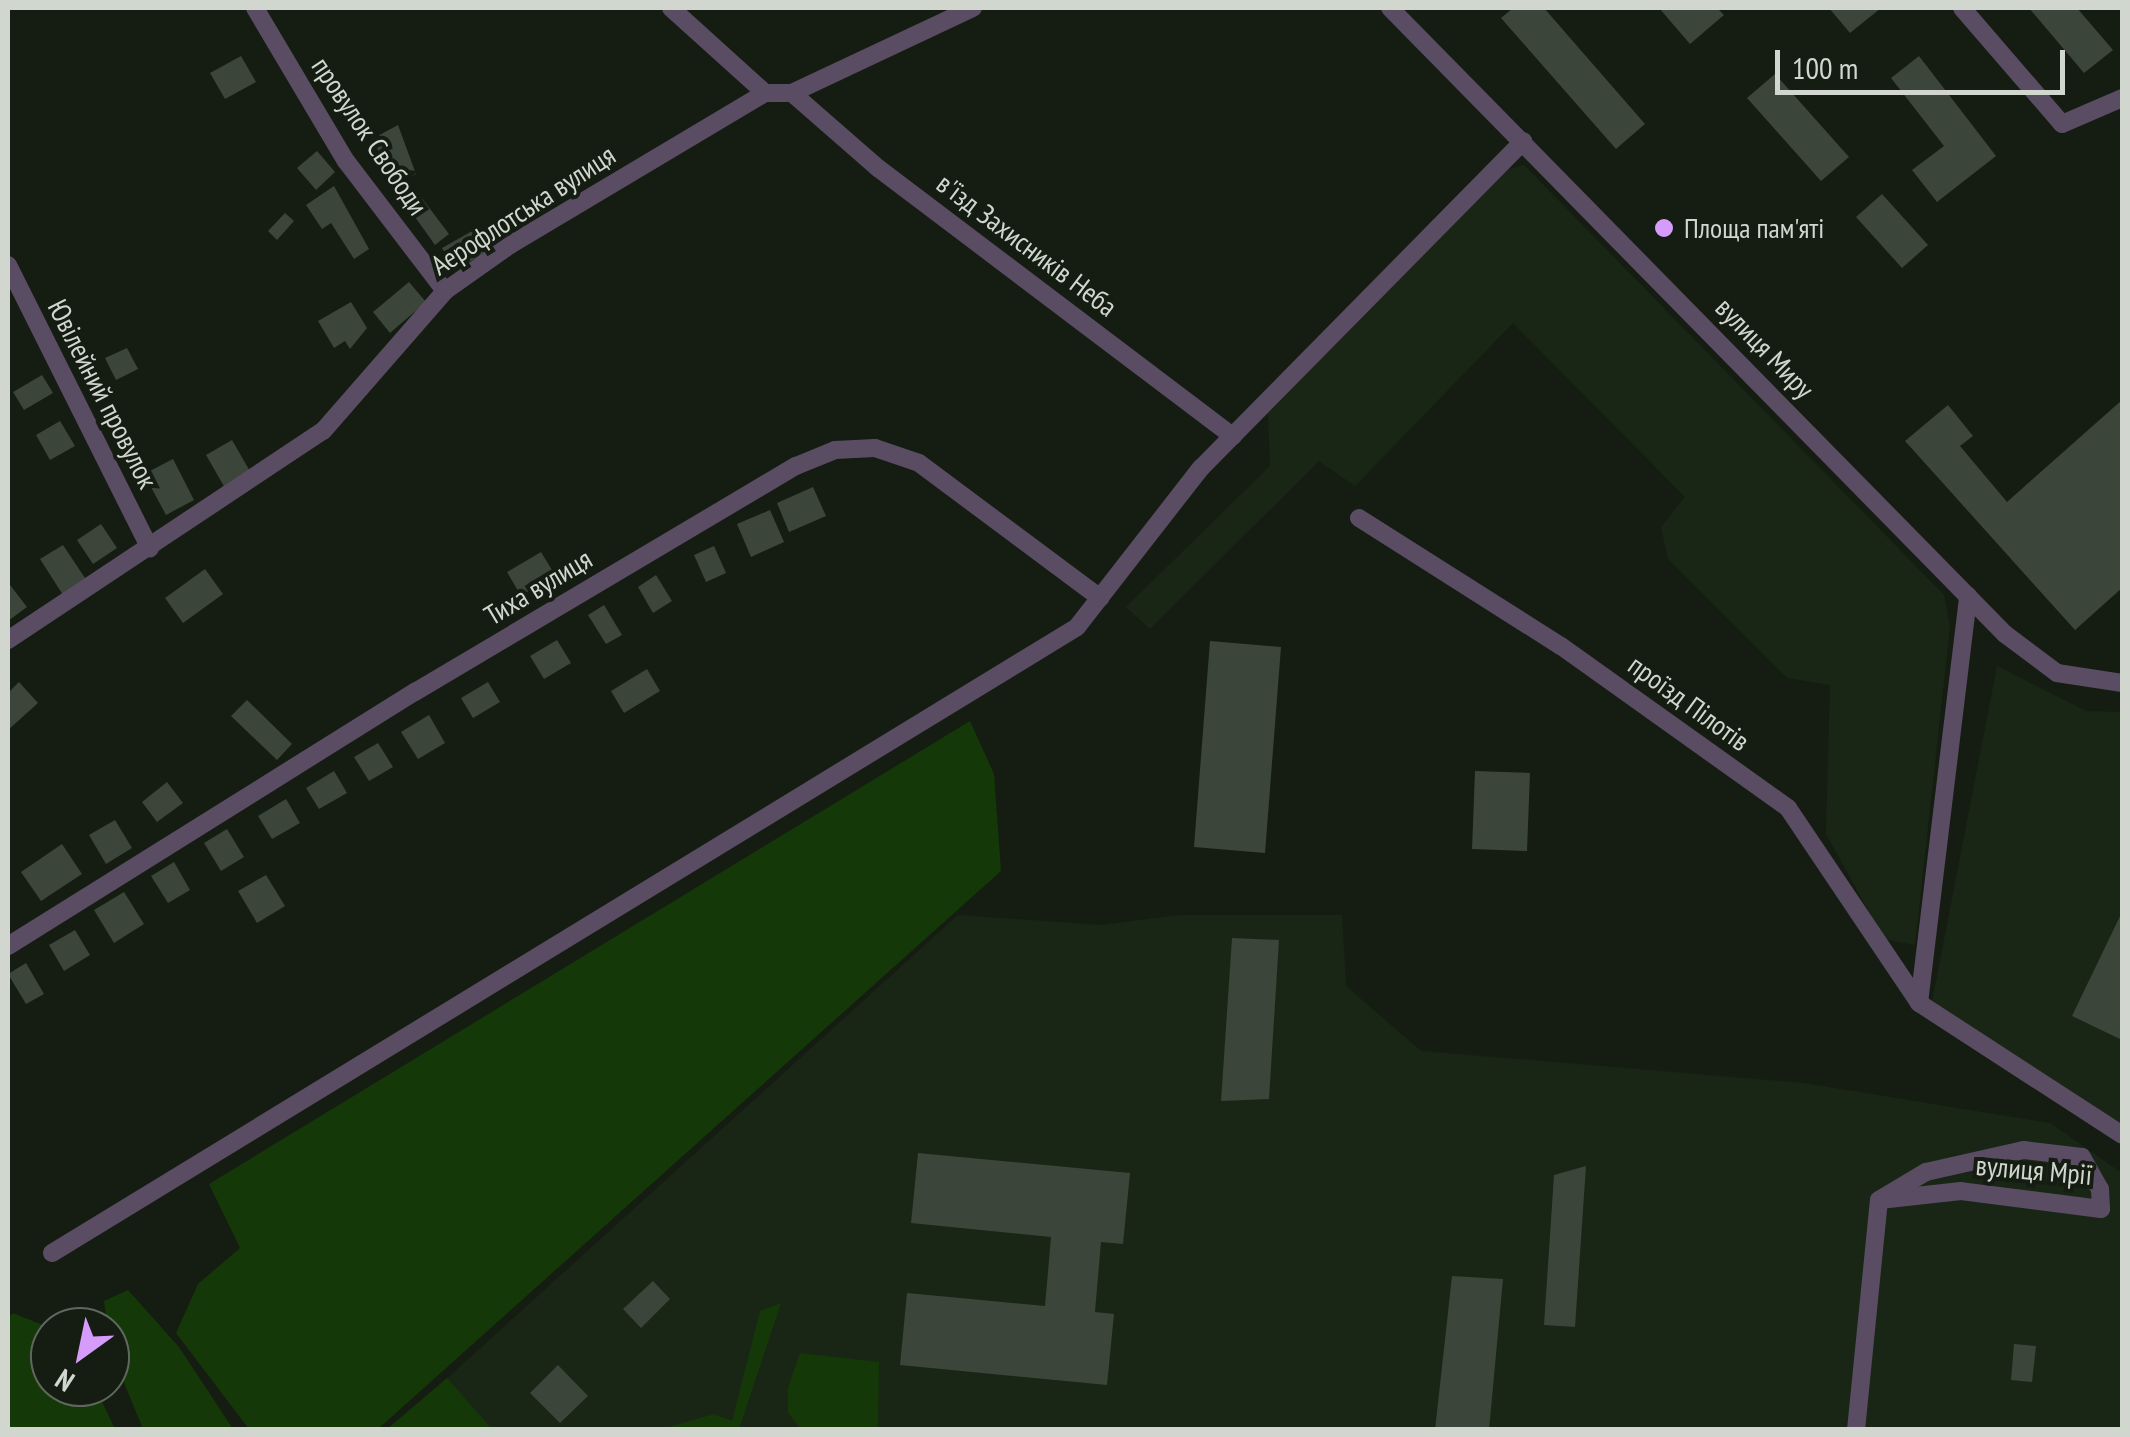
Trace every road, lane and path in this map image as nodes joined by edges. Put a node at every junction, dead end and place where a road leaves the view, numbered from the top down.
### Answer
1 (255, 8) edge
2 (671, 8) edge
3 (972, 8) edge
4 (1390, 8) edge
5 (1962, 8) edge
6 (765, 93) junction
7 (792, 93) junction
8 (2122, 98) edge
9 (1523, 141) junction
10 (8, 265) edge
11 (445, 290) junction
12 (1233, 436) junction
13 (1360, 518) dead end
14 (150, 548) junction
15 (1968, 596) junction
16 (1100, 598) junction
17 (8, 640) edge
18 (2122, 683) edge
19 (8, 946) edge
20 (1919, 1003) junction
21 (2122, 1135) edge
22 (1879, 1200) junction
23 (52, 1253) dead end
24 (1856, 1430) edge

1 - 11 street, провулок Свободи
2 - 6 street
3 - 7 street
4 - 9 street, вулиця Миру
5 - 8 street
6 - 7 street
6 - 11 street, Аерофлотська вулиця
7 - 12 street, в'їзд Захисників Неба
9 - 12 street
9 - 15 street, вулиця Миру
10 - 14 street, Ювілейний провулок
11 - 14 street, Аерофлотська вулиця
12 - 16 street
13 - 20 street, проїзд Пілотів
14 - 17 street, Аерофлотська вулиця
15 - 18 street, вулиця Миру
15 - 20 street
16 - 19 street, Тиха вулиця
16 - 23 street
20 - 21 street, проїзд Пілотів
22 - 22 street, вулиця Мрії
22 - 24 street

